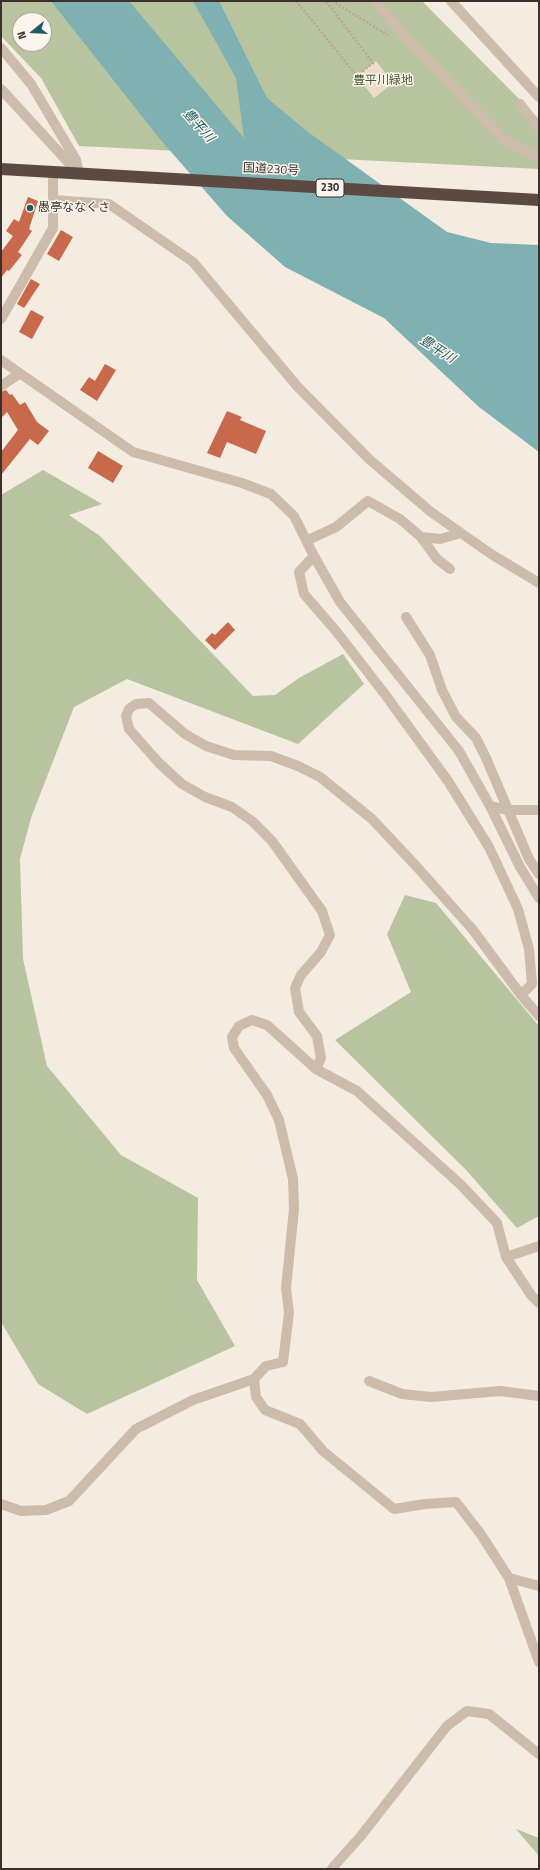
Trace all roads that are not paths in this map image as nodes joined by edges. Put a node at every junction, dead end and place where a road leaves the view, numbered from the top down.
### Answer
1 (375, 1) edge
2 (451, 1) edge
3 (1, 48) edge
4 (1, 89) edge
5 (539, 97) edge
6 (520, 104) dead end
7 (539, 129) edge
8 (539, 156) edge
9 (1, 169) edge
10 (53, 172) junction
11 (79, 174) junction
12 (53, 200) junction
13 (539, 200) edge
14 (1, 319) edge
15 (1, 360) edge
16 (19, 374) junction
17 (1, 386) edge
18 (461, 533) junction
19 (421, 537) junction
20 (306, 541) junction
21 (314, 556) junction
22 (450, 569) dead end
23 (539, 583) edge
24 (406, 616) dead end
25 (490, 806) junction
26 (508, 810) junction
27 (539, 810) edge
28 (539, 874) edge
29 (539, 898) edge
30 (521, 994) junction
31 (539, 1016) edge
32 (316, 1069) junction
33 (539, 1246) edge
34 (506, 1257) junction
35 (539, 1303) edge
36 (254, 1379) junction
37 (368, 1381) dead end
38 (539, 1396) edge
39 (1, 1504) edge
40 (509, 1578) junction
41 (539, 1586) edge
42 (539, 1662) edge
43 (539, 1754) edge
44 (332, 1869) edge

1 - 8 street
2 - 5 street
3 - 11 street
4 - 11 street
6 - 7 street
9 - 10 highway, 国道230号 / 230
10 - 11 highway, 国道230号 / 230
10 - 12 street
11 - 13 highway, 国道230号 / 230
12 - 14 street
12 - 18 street
15 - 16 street
16 - 17 street
16 - 20 street
18 - 19 street
18 - 23 street
19 - 20 street
19 - 22 street
20 - 21 street
21 - 25 street
21 - 30 street
24 - 26 street
25 - 26 street
25 - 29 street
26 - 27 street
26 - 28 street
30 - 31 street
30 - 32 street
32 - 34 street
32 - 36 street
33 - 34 street
34 - 35 street
36 - 39 street
36 - 40 street
37 - 38 street
40 - 41 street
40 - 42 street
43 - 44 street

